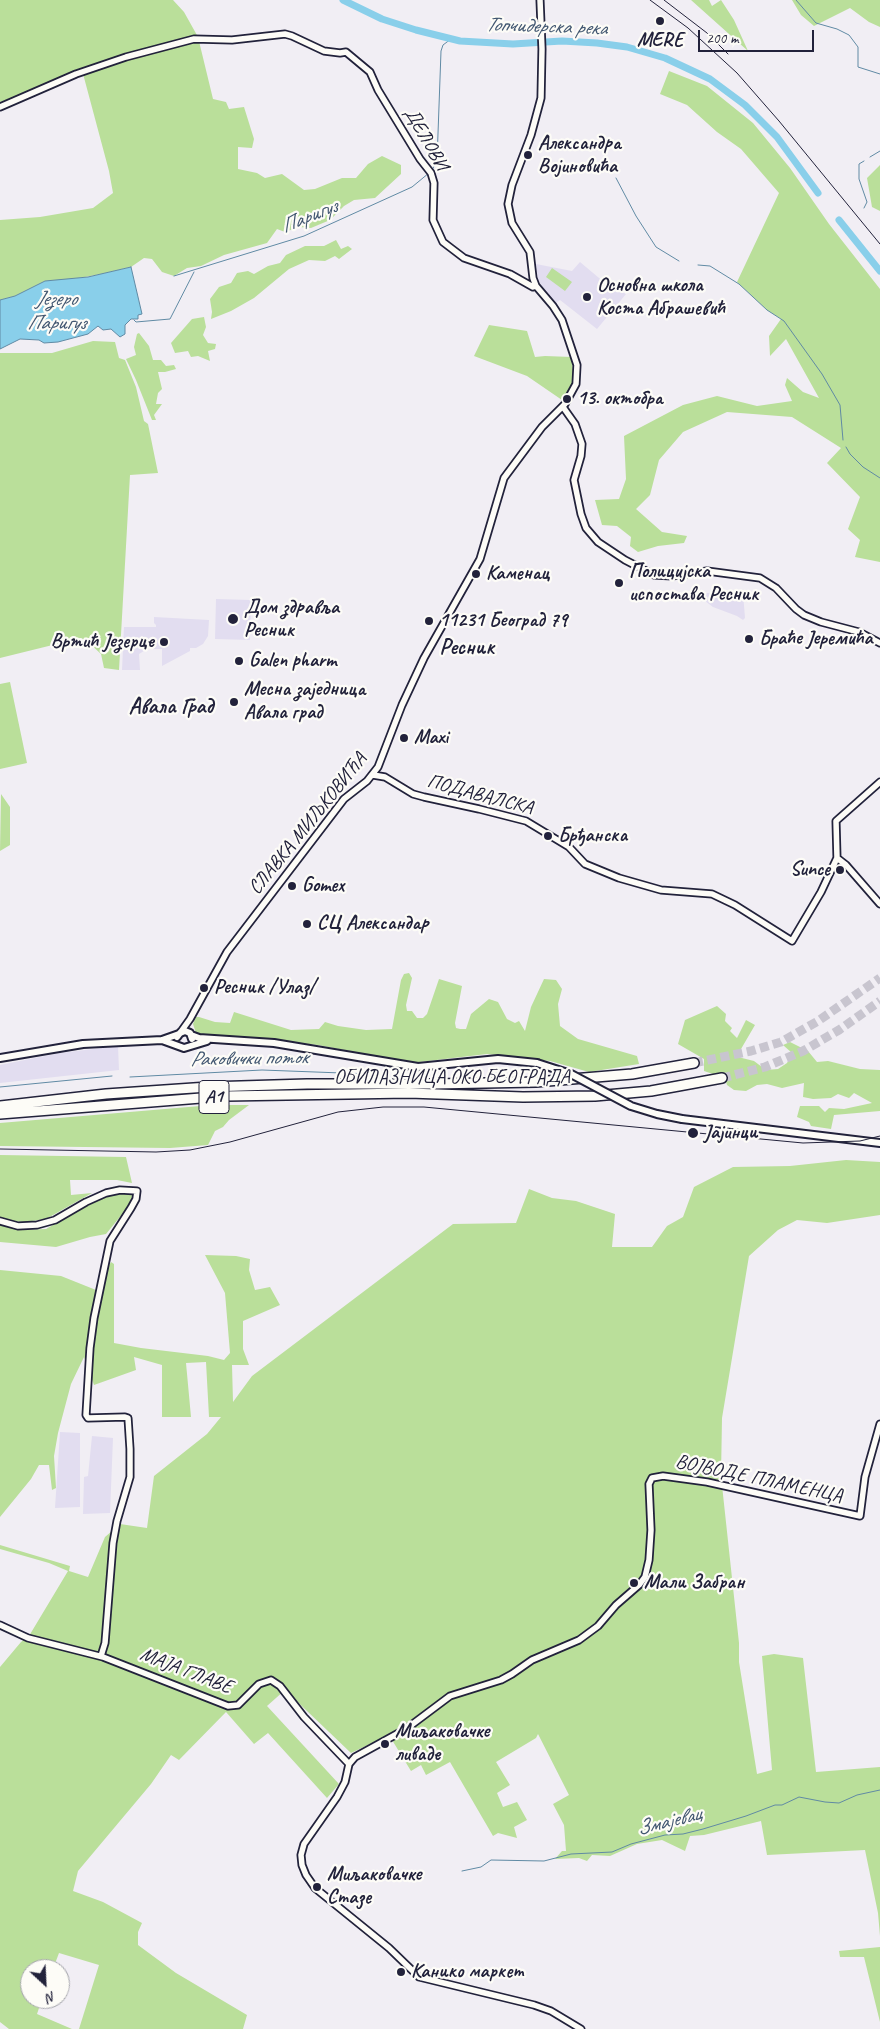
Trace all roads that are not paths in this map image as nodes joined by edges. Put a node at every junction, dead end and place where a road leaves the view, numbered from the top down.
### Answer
1 (540, 0) edge
2 (0, 107) edge
3 (536, 286) junction
4 (563, 406) junction
5 (880, 643) edge
6 (373, 775) junction
7 (880, 782) edge
8 (837, 858) junction
9 (880, 904) edge
10 (190, 1019) junction
11 (179, 1033) junction
12 (191, 1034) junction
13 (216, 1039) junction
14 (162, 1040) junction
15 (178, 1045) junction
16 (190, 1045) junction
17 (0, 1058) edge
18 (694, 1063) tunnel mouth
19 (722, 1078) tunnel mouth
20 (0, 1106) edge
21 (0, 1114) edge
22 (880, 1143) edge
23 (0, 1221) edge
24 (880, 1424) edge
25 (0, 1625) edge
26 (101, 1656) junction
27 (349, 1764) junction
28 (581, 2029) edge

1 - 3 street
2 - 3 street, ДЕЛОВИ
3 - 4 street, СЛАВКА МИЉКОВИЋА
4 - 5 street
4 - 6 street, СЛАВКА МИЉКОВИЋА
6 - 8 street, ПОДАВАЛСКА
6 - 10 street, СЛАВКА МИЉКОВИЋА
7 - 8 street
8 - 9 street
10 - 11 street, СЛАВКА МИЉКОВИЋА
10 - 12 street, СЛАВКА МИЉКОВИЋА
11 - 12 main road
11 - 14 main road
11 - 15 main road
12 - 13 main road
12 - 16 main road
13 - 16 main road
13 - 22 main road, bridge
14 - 15 main road
14 - 17 main road
15 - 16 main road
18 - 20 highway, ОБИЛАЗНИЦА ОКО БЕОГРАДА / A1
19 - 21 highway, ОБИЛАЗНИЦА ОКО БЕОГРАДА / A1
23 - 26 street
24 - 27 street, ВОЈВОДЕ ПЛАМЕНЦА
25 - 26 street, МАЈА ГЛАВЕ
26 - 27 street, МАЈА ГЛАВЕ
27 - 28 street

